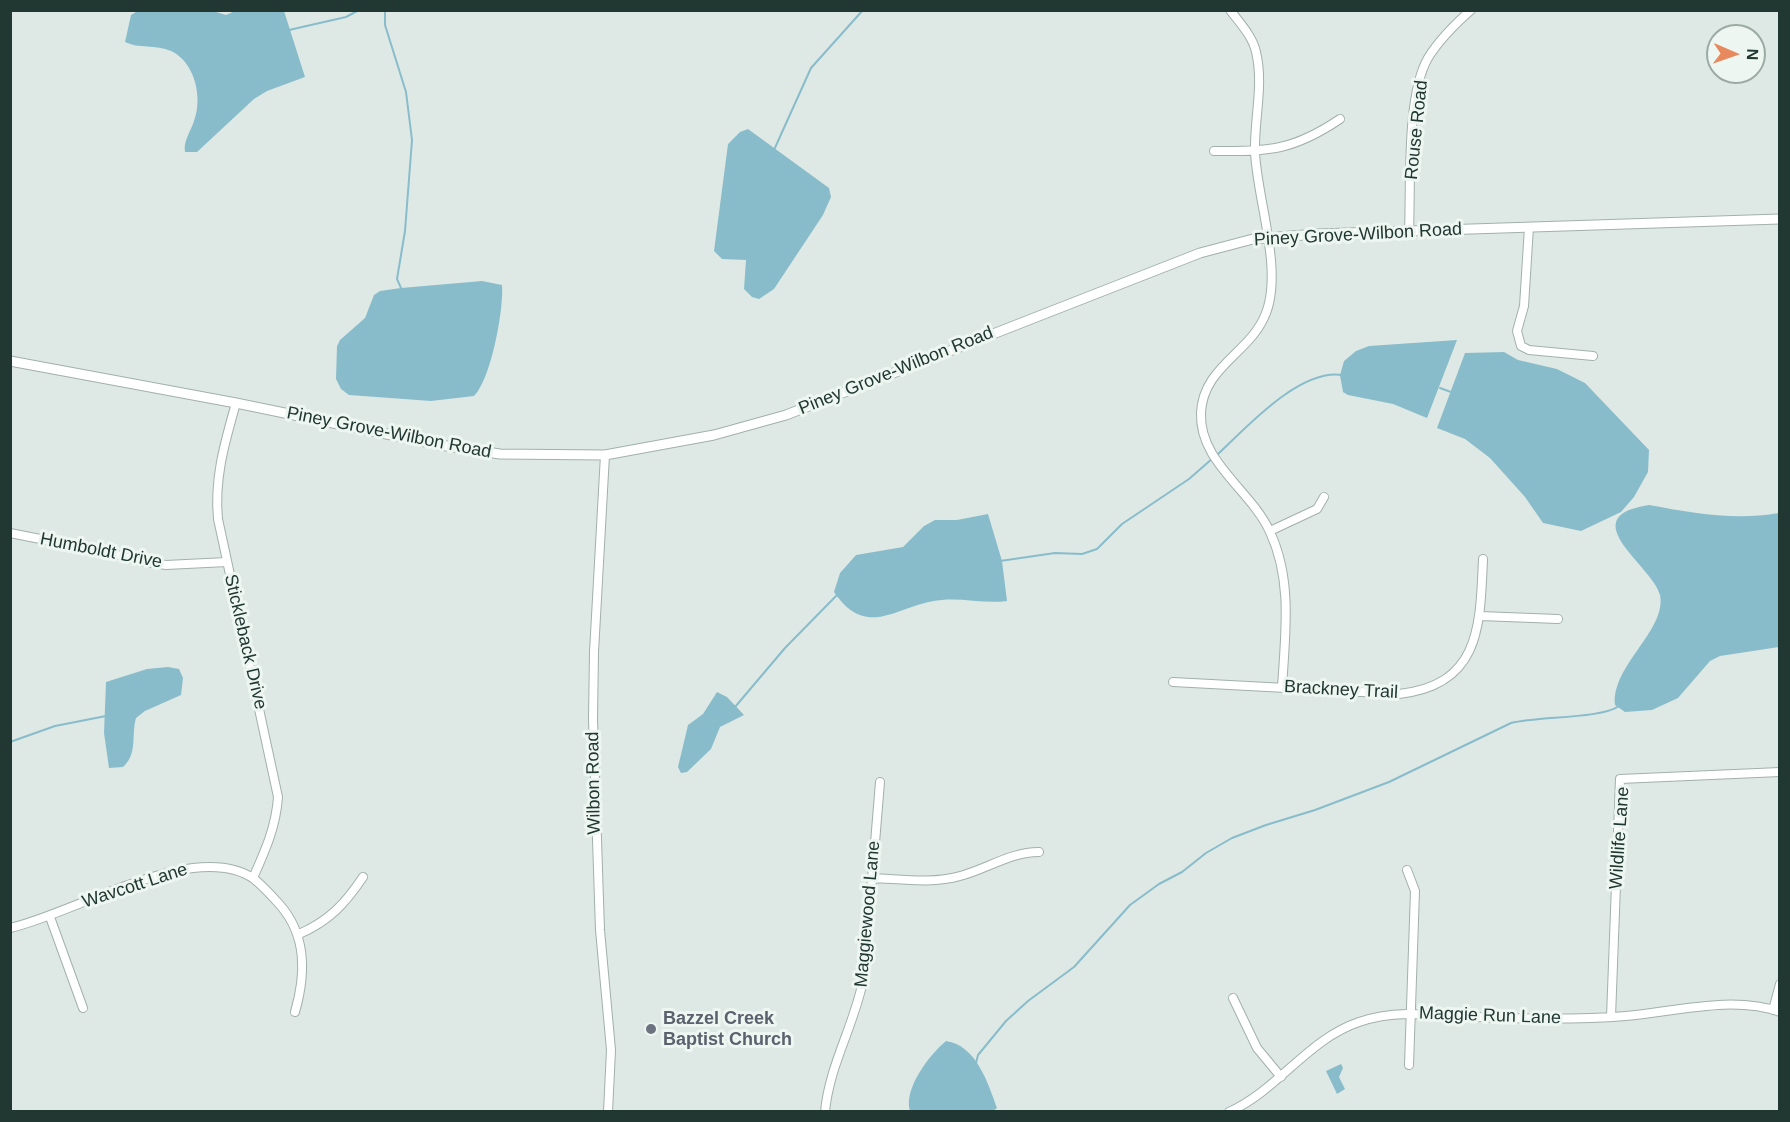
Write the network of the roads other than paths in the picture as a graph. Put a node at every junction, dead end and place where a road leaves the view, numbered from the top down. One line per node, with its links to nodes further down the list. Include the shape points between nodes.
1 (1230, 10): 5 (street, via 1246,29 1256,51 1259,79)
2 (1471, 10): 8 (street, Rouse Road, via 1440,42 1421,75 1414,120)
3 (1340, 119): 5 (street, via 1287,147)
4 (1215, 152): 5 (street)
5 (1255, 152): 9 (street)
6 (1779, 219): 7 (street, Piney Grove-Wilbon Road)
7 (1529, 227): 8 (street, Piney Grove-Wilbon Road); 10 (street, via 1524,306 1517,339 1529,350)
8 (1408, 231): 9 (street, Piney Grove-Wilbon Road)
9 (1266, 237): 13 (street, Piney Grove-Wilbon Road, via 1200,253 786,415 714,435); 15 (street, via 1272,280 1266,315 1214,375 1201,415 1208,450 1249,498)
10 (1593, 356)
11 (10, 361): 12 (street, Piney Grove-Wilbon Road)
12 (236, 403): 13 (street, Piney Grove-Wilbon Road, via 480,451); 18 (street, Stickleback Drive, via 221,457 217,501)
13 (605, 455): 42 (street, Wilbon Road, via 593,719 600,930 611,1050)
14 (1324, 497): 15 (street, via 1317,509)
15 (1270, 531): 22 (street, via 1286,590)
16 (10, 533): 18 (street, Humboldt Drive, via 166,565)
17 (1483, 559): 19 (street, Brackney Trail)
18 (227, 562): 28 (street, Stickleback Drive, via 278,797 274,826)
19 (1480, 616): 20 (street); 22 (street, Brackney Trail, via 1474,644 1465,660 1442,682 1423,690 1399,694)
20 (1558, 619)
21 (1173, 682): 22 (street, Brackney Trail)
22 (1282, 688)
23 (1779, 772): 39 (street, Wildlife Lane, via 1620,779)
24 (880, 782): 29 (street, Maggiewood Lane)
25 (1039, 852): 29 (street, via 1021,852 943,880)
26 (1407, 870): 38 (street, via 1415,891)
27 (363, 877): 32 (street, via 345,904 323,923)
28 (252, 878): 30 (street, Wavcott Lane, via 224,868 174,870); 32 (street, Wavcott Lane, via 282,907)
29 (872, 878): 43 (street, Maggiewood Lane, via 862,991 831,1082)
30 (50, 917): 31 (street, Wavcott Lane); 35 (street)
31 (10, 928)
32 (299, 934): 37 (street, Wavcott Lane, via 302,983)
33 (1779, 984): 36 (street)
34 (1233, 998): 41 (street, via 1257,1048)
35 (83, 1008)
36 (1776, 1011): 39 (street, Maggie Run Lane, via 1725,1006)
37 (295, 1012)
38 (1411, 1014): 39 (street, Maggie Run Lane); 40 (street); 41 (street, Maggie Run Lane, via 1375,1017 1345,1027)
39 (1611, 1017)
40 (1409, 1065)
41 (1281, 1077): 44 (street, Maggie Run Lane)
42 (608, 1112)
43 (825, 1112)
44 (1229, 1112)

